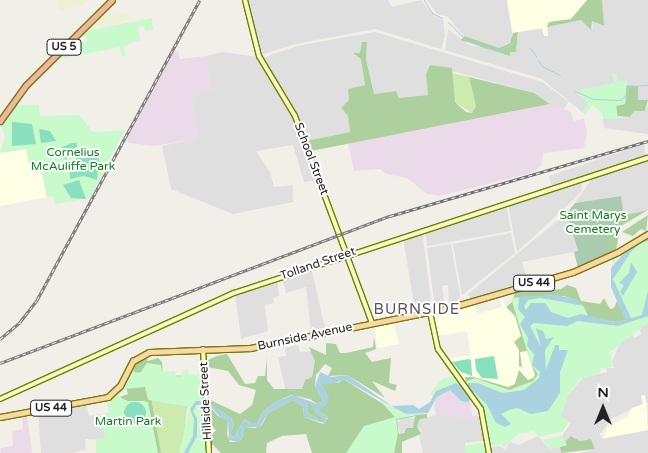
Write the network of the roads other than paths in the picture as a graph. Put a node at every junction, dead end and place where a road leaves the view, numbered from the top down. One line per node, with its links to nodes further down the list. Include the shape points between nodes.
1 (107, 0): 4 (highway, US 5)
2 (112, 0): 4 (highway, US 5)
3 (245, 0): 10 (main road, School Street, via 258,56 295,116)
4 (91, 18): 5 (highway, US 5)
5 (16, 94): 6 (highway, US 5); 7 (highway, US 5)
6 (0, 114)
7 (0, 121)
8 (648, 158): 10 (main road, Tolland Street)
9 (648, 234): 11 (main road, Burnside Avenue / US 44, via 574,272)
10 (346, 254): 12 (main road, School Street); 14 (main road, Tolland Street, via 218,299)
11 (430, 312): 12 (main road, Burnside Avenue / US 44); 17 (main road, via 438,349 481,409)
12 (372, 323): 13 (main road, Burnside Avenue / US 44, via 256,348)
13 (203, 349): 15 (main road, Burnside Avenue / US 44, via 152,351 140,355 131,364 118,389 105,398); 16 (main road, Hillside Street)
14 (0, 399)
15 (0, 417)
16 (209, 453)
17 (489, 453)

